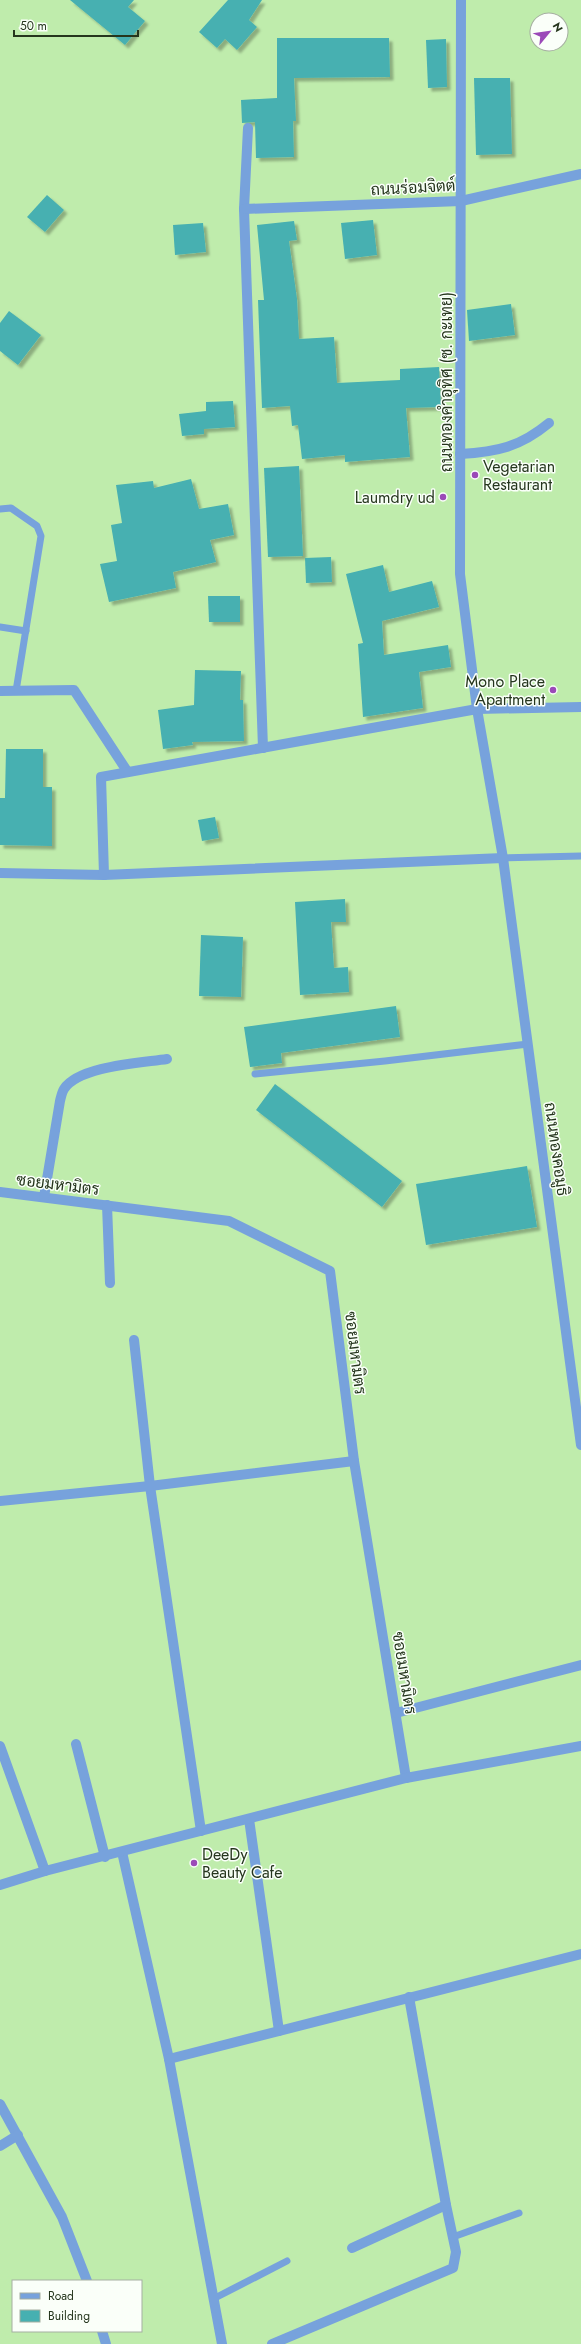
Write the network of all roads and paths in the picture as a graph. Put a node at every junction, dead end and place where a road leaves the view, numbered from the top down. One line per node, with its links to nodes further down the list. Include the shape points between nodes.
1 (461, 0): 4 (street, ถนนทองคำอุทิศ (ซ. กะเทย))
2 (248, 128): 5 (street)
3 (581, 174): 4 (street, ถนนร่อมจิตต์)
4 (461, 200): 5 (street, ถนนร่อมจิตต์); 7 (street, ถนนทองคำอุทิศ (ซ. กะเทย))
5 (244, 209): 15 (street)
6 (549, 423): 7 (street, via 536,434 514,446 481,453)
7 (460, 454): 14 (street, ถนนทองคำอุทิศ (ซ. กะเทย), via 460,574)
8 (0, 509): 10 (lane, via 11,508 37,526 40,536)
9 (0, 627): 10 (lane)
10 (26, 631): 11 (lane)
11 (16, 690): 12 (street); 16 (street, via 74,690)
12 (0, 691)
13 (581, 707): 14 (street)
14 (477, 709): 15 (street); 18 (street, ถนนทองคำอุทิศ (ซ. กะเทย))
15 (263, 748): 16 (street)
16 (127, 771): 20 (street, via 101,777)
17 (581, 856): 18 (lane)
18 (503, 858): 20 (street); 21 (street, ถนนทองคอมูธิ)
19 (0, 873): 20 (street)
20 (104, 875)
21 (528, 1044): 23 (lane); 29 (street, ถนนทองคอมูธิ)
22 (167, 1058): 25 (street, via 96,1070 66,1086 60,1101)
23 (255, 1074)
24 (0, 1192): 25 (street, ซอยมหามิตร)
25 (44, 1197): 26 (street, ซอยมหามิตร)
26 (107, 1205): 27 (street); 30 (street, ซอยมหามิตร, via 229,1222 330,1271)
27 (110, 1283)
28 (134, 1340): 31 (street)
29 (581, 1445)
30 (354, 1461): 31 (street); 34 (street, ซอยมหามิตร)
31 (150, 1486): 32 (street); 40 (street)
32 (0, 1501)
33 (581, 1665): 34 (street)
34 (396, 1713): 38 (street, ซอยมหามิตร)
35 (76, 1744): 42 (street)
36 (0, 1746): 43 (street)
37 (581, 1746): 38 (street)
38 (406, 1778): 39 (street)
39 (249, 1819): 40 (street); 47 (street)
40 (201, 1831): 41 (street)
41 (122, 1852): 42 (street); 48 (street)
42 (105, 1856): 43 (street)
43 (46, 1871): 44 (street)
44 (0, 1885)
45 (581, 1954): 46 (street)
46 (409, 1997): 47 (street); 52 (street)
47 (279, 2031): 48 (street)
48 (169, 2059): 58 (street)
49 (0, 2104): 50 (street)
50 (18, 2135): 51 (street); 57 (street, via 62,2217)
51 (0, 2146)
52 (446, 2205): 54 (street); 55 (street)
53 (519, 2213): 54 (lane)
54 (453, 2237): 62 (street, via 456,2252 453,2268)
55 (352, 2248)
56 (287, 2261): 58 (lane)
57 (87, 2280)
58 (213, 2299): 61 (street)
59 (102, 2332): 60 (street)
60 (106, 2344)
61 (222, 2344)
62 (272, 2344)

